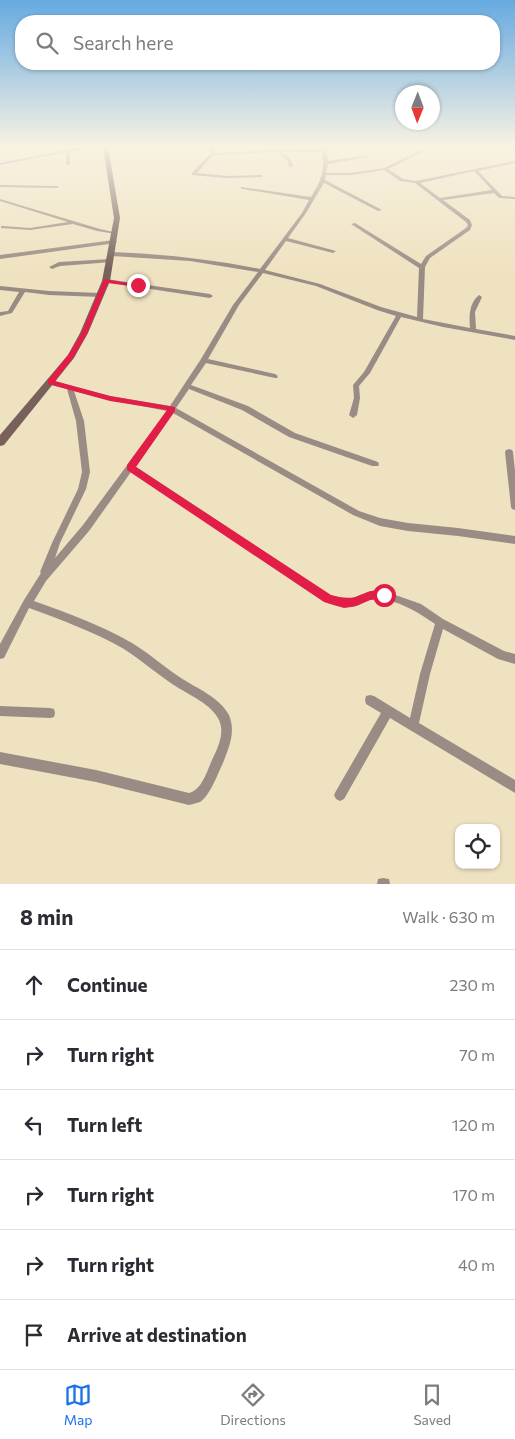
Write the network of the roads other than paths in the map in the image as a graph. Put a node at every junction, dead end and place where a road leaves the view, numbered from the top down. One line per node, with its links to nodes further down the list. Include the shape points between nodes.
1 (112, 188): 16 (main road)
2 (245, 188): 9 (street)
3 (318, 188): 9 (street)
4 (342, 188): 12 (street)
5 (424, 188): 10 (street)
6 (492, 188): 7 (street)
7 (496, 192): 8 (street, via 501,197); 10 (street)
8 (515, 198)
9 (312, 199): 17 (street)
10 (439, 199): 23 (street, via 470,224 468,229 428,256)
11 (0, 200): 13 (street)
12 (380, 210)
13 (66, 221): 15 (street, via 30,229); 16 (street)
14 (353, 224): 23 (street)
15 (3, 227)
16 (116, 232): 18 (main road)
17 (285, 239): 19 (street); 24 (street)
18 (114, 242): 20 (street); 21 (main road)
19 (334, 251)
20 (0, 257)
21 (111, 257): 22 (street); 24 (street, via 171,256); 25 (main road)
22 (52, 266)
23 (422, 267): 33 (street)
24 (263, 270): 32 (street, via 320,286); 36 (street, via 236,305)
25 (106, 281): 28 (main road); 29 (street)
26 (0, 288): 27 (street)
27 (24, 290): 28 (street); 31 (street, via 10,312)
28 (100, 295): 38 (main road, via 84,334)
29 (210, 296)
30 (479, 297): 34 (street, via 472,312)
31 (0, 314)
32 (399, 315): 33 (street); 42 (street, via 367,373 356,385)
33 (420, 320): 34 (street)
34 (473, 330): 35 (street)
35 (515, 338)
36 (204, 360): 37 (street); 39 (street)
37 (275, 376)
38 (50, 382): 40 (street); 43 (main road)
39 (188, 386): 41 (street); 45 (street, via 245,408 292,435)
40 (70, 389): 41 (street); 49 (street, via 80,421 86,472 82,489)
41 (172, 409): 46 (street); 48 (street, via 356,513 380,522)
42 (353, 415)
43 (0, 442)
44 (509, 452): 47 (street)
45 (375, 464)
46 (130, 467): 49 (street, via 86,528); 51 (street, via 328,599 344,603 356,602 370,595 384,595 418,607)
47 (515, 507)
48 (515, 540)
49 (43, 578): 50 (street)
50 (27, 603): 52 (street); 59 (street, via 79,621 140,654 221,711 227,728 224,743 203,791 189,800 96,776)
51 (440, 622): 53 (street); 58 (street)
52 (0, 654)
53 (515, 660)
54 (370, 700): 56 (street)
55 (0, 711): 57 (street)
56 (388, 711): 58 (street); 61 (street)
57 (50, 713)
58 (413, 726): 60 (street)
59 (0, 758)
60 (515, 787)
61 (340, 795)

